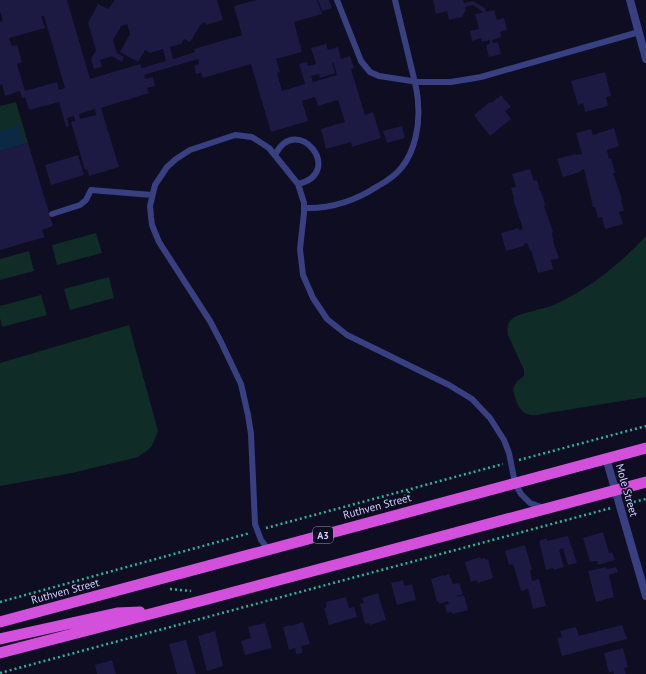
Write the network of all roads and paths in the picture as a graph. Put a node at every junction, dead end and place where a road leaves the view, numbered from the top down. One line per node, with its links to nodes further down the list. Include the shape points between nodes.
1 (337, 0): 6 (lane, via 361,61 370,72)
2 (395, 0): 6 (lane)
3 (630, 0): 4 (street)
4 (639, 32): 5 (street); 6 (lane, via 481,77 451,82)
5 (646, 58)
6 (415, 82): 10 (lane, via 417,126 412,147 402,167 391,178 356,199 335,206)
7 (276, 155): 8 (lane); 8 (lane, via 282,145 294,140 306,142 315,150 318,160 316,171 309,180); 9 (lane, via 252,137 230,136 190,150 176,159 160,176)
8 (298, 184): 10 (lane)
9 (152, 195): 11 (lane, via 91,190 80,205); 24 (lane, via 151,217 155,234 222,342 241,384 251,434 254,518)
10 (304, 208): 15 (lane, via 300,249 303,274 313,298 328,319 347,335 450,385 472,399 498,429)
11 (52, 214)
12 (646, 426): 15 (path)
13 (646, 448): 14 (highway, Ruthven Street / A3)
14 (606, 458): 17 (highway, Ruthven Street / A3); 19 (street, Mole Street)
15 (511, 462): 17 (lane); 18 (path)
16 (646, 482): 19 (highway)
17 (515, 483): 23 (lane, via 530,503); 25 (highway, Ruthven Street / A3)
18 (412, 489): 21 (path); 24 (path)
19 (615, 490): 22 (street, Mole Street); 23 (highway)
20 (646, 498): 22 (path)
21 (392, 503)
22 (620, 506): 27 (street, Mole Street); 34 (path)
23 (549, 508): 28 (highway)
24 (257, 531): 25 (lane); 29 (path)
25 (268, 549): 26 (highway, Ruthven Street / A3)
26 (154, 580): 28 (path, via 156,588 201,592); 31 (highway, Ruthven Street / A3)
27 (646, 596)
28 (204, 600): 30 (highway)
29 (0, 602)
30 (166, 610): 32 (highway, via 117,613); 33 (highway)
31 (0, 622)
32 (0, 639)
33 (0, 653)
34 (0, 673)

